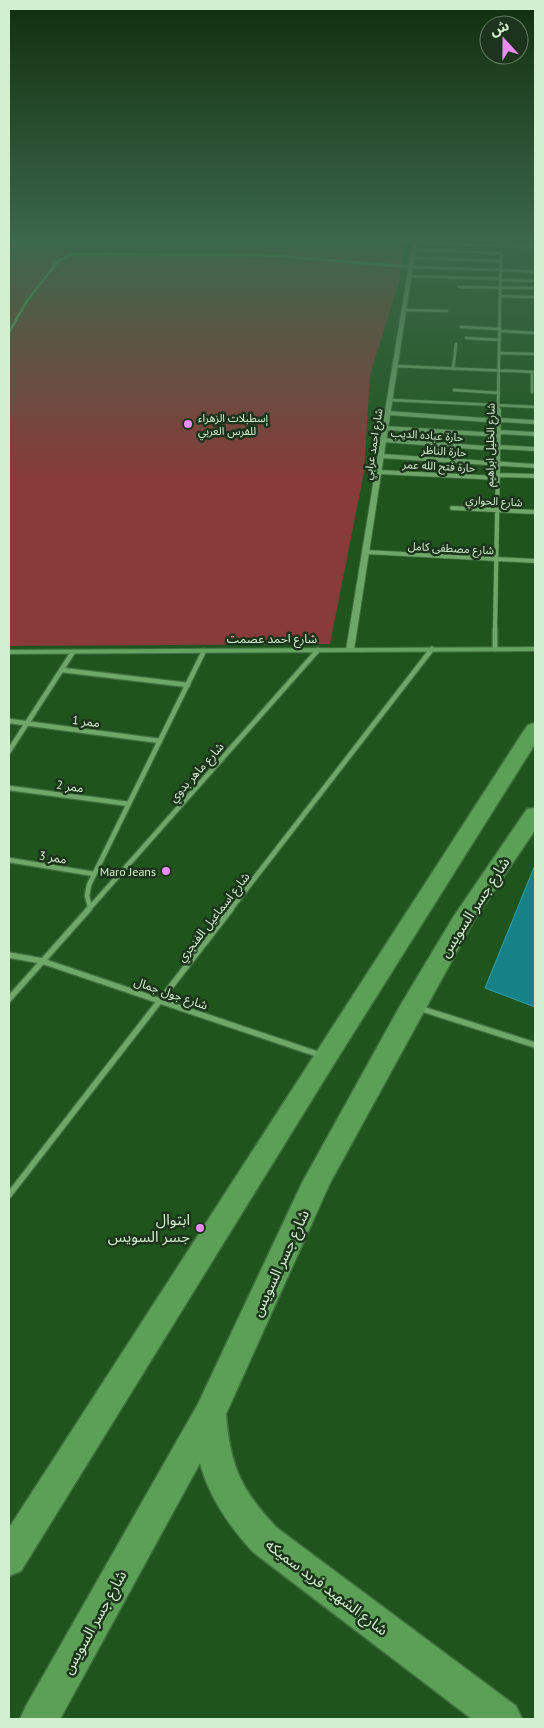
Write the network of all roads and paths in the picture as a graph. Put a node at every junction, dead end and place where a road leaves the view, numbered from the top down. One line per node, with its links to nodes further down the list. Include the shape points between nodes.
1 (16, 321): 6 (street)
2 (402, 321): 13 (street, شارع احمد عرابي)
3 (500, 321): 5 (street, شارع الخليل ابراهيم)
4 (461, 327): 5 (street)
5 (500, 330): 7 (street); 9 (street, شارع الخليل ابراهيم)
6 (9, 332)
7 (535, 332)
8 (466, 338): 9 (street)
9 (500, 340): 11 (street, شارع الخليل ابراهيم)
10 (456, 344): 14 (street)
11 (500, 353): 12 (street); 15 (street, شارع الخليل ابراهيم)
12 (535, 354)
13 (395, 366): 14 (street); 20 (street, شارع احمد عرابي)
14 (453, 369): 15 (street)
15 (500, 371): 16 (street); 19 (street, شارع الخليل ابراهيم)
16 (534, 372): 18 (street)
17 (454, 390): 19 (street)
18 (532, 392)
19 (499, 393): 21 (street, شارع الخليل ابراهيم)
20 (390, 400): 21 (street); 23 (street, شارع احمد عرابي)
21 (499, 405): 22 (street); 24 (street, شارع الخليل ابراهيم)
22 (535, 407)
23 (388, 413): 24 (street); 26 (street, شارع احمد عرابي)
24 (499, 420): 25 (street); 27 (street, شارع الخليل ابراهيم)
25 (535, 422)
26 (385, 428): 27 (street); 29 (street, شارع احمد عرابي)
27 (499, 433): 28 (street); 30 (street, شارع الخليل ابراهيم)
28 (535, 434)
29 (383, 440): 30 (street, حارة عباده الديب); 32 (street, شارع احمد عرابي)
30 (498, 448): 31 (street, حارة عباده الديب); 33 (street, شارع الخليل ابراهيم)
31 (535, 449)
32 (381, 456): 33 (street, حارة الناظر); 35 (street, شارع احمد عرابي)
33 (498, 463): 34 (street, حارة الناظر); 36 (street, شارع الخليل ابراهيم)
34 (535, 466)
35 (378, 472): 36 (street, حارة فتح الله عمر); 41 (street, شارع احمد عرابي)
36 (498, 476): 37 (street, حارة فتح الله عمر); 39 (street, شارع الخليل ابراهيم)
37 (535, 476)
38 (452, 508): 39 (street, شارع الحواري)
39 (498, 510): 40 (street, شارع الحواري); 42 (street, شارع الخليل ابراهيم)
40 (535, 512)
41 (366, 552): 42 (street, شارع مصطفى كامل); 47 (street, شارع احمد عرابي)
42 (497, 559): 43 (street, شارع مصطفى كامل); 44 (street, شارع الخليل ابراهيم)
43 (535, 561)
44 (495, 649): 45 (main road, شارع احمد عصمت); 48 (main road, شارع احمد عصمت)
45 (535, 649)
46 (318, 650): 47 (main road, شارع احمد عصمت); 49 (main road, شارع احمد عصمت); 64 (street, شارع ماهر بدوي)
47 (350, 650): 48 (main road, شارع احمد عصمت)
48 (432, 650): 68 (street, شارع اسماعيل الفنجري)
49 (204, 651): 51 (main road, شارع احمد عصمت); 53 (street)
50 (9, 652): 51 (main road, شارع احمد عصمت)
51 (73, 652): 52 (street)
52 (62, 670): 53 (street); 55 (street)
53 (188, 685): 57 (street)
54 (9, 721): 55 (street, ممر 1)
55 (27, 724): 57 (street, ممر 1); 58 (street)
56 (535, 729): 71 (main road)
57 (160, 741): 60 (street)
58 (9, 752)
59 (9, 788): 60 (street, ممر 2)
60 (129, 804): 63 (street)
61 (535, 814): 69 (main road, شارع جسر السويس, via 462,922)
62 (9, 860): 63 (street, ممر 3)
63 (94, 874): 64 (street, via 88,890)
64 (90, 907): 66 (street, شارع ماهر بدوي)
65 (9, 955): 66 (street, شارع جول جمال)
66 (42, 961): 67 (street, شارع ماهر بدوي); 68 (street, شارع جول جمال)
67 (9, 998)
68 (160, 1002): 71 (street, شارع جول جمال); 72 (street, شارع اسماعيل الفنجري)
69 (413, 1006): 70 (street); 73 (main road, شارع جسر السويس, via 316,1184)
70 (535, 1045)
71 (325, 1057): 74 (main road)
72 (9, 1195)
73 (210, 1414): 75 (main road, شارع جسر السويس); 76 (main road, شارع الشهيد فريد سميكه, via 213,1454 219,1473 228,1493 252,1526 266,1540)
74 (9, 1559)
75 (39, 1719)
76 (503, 1719)

